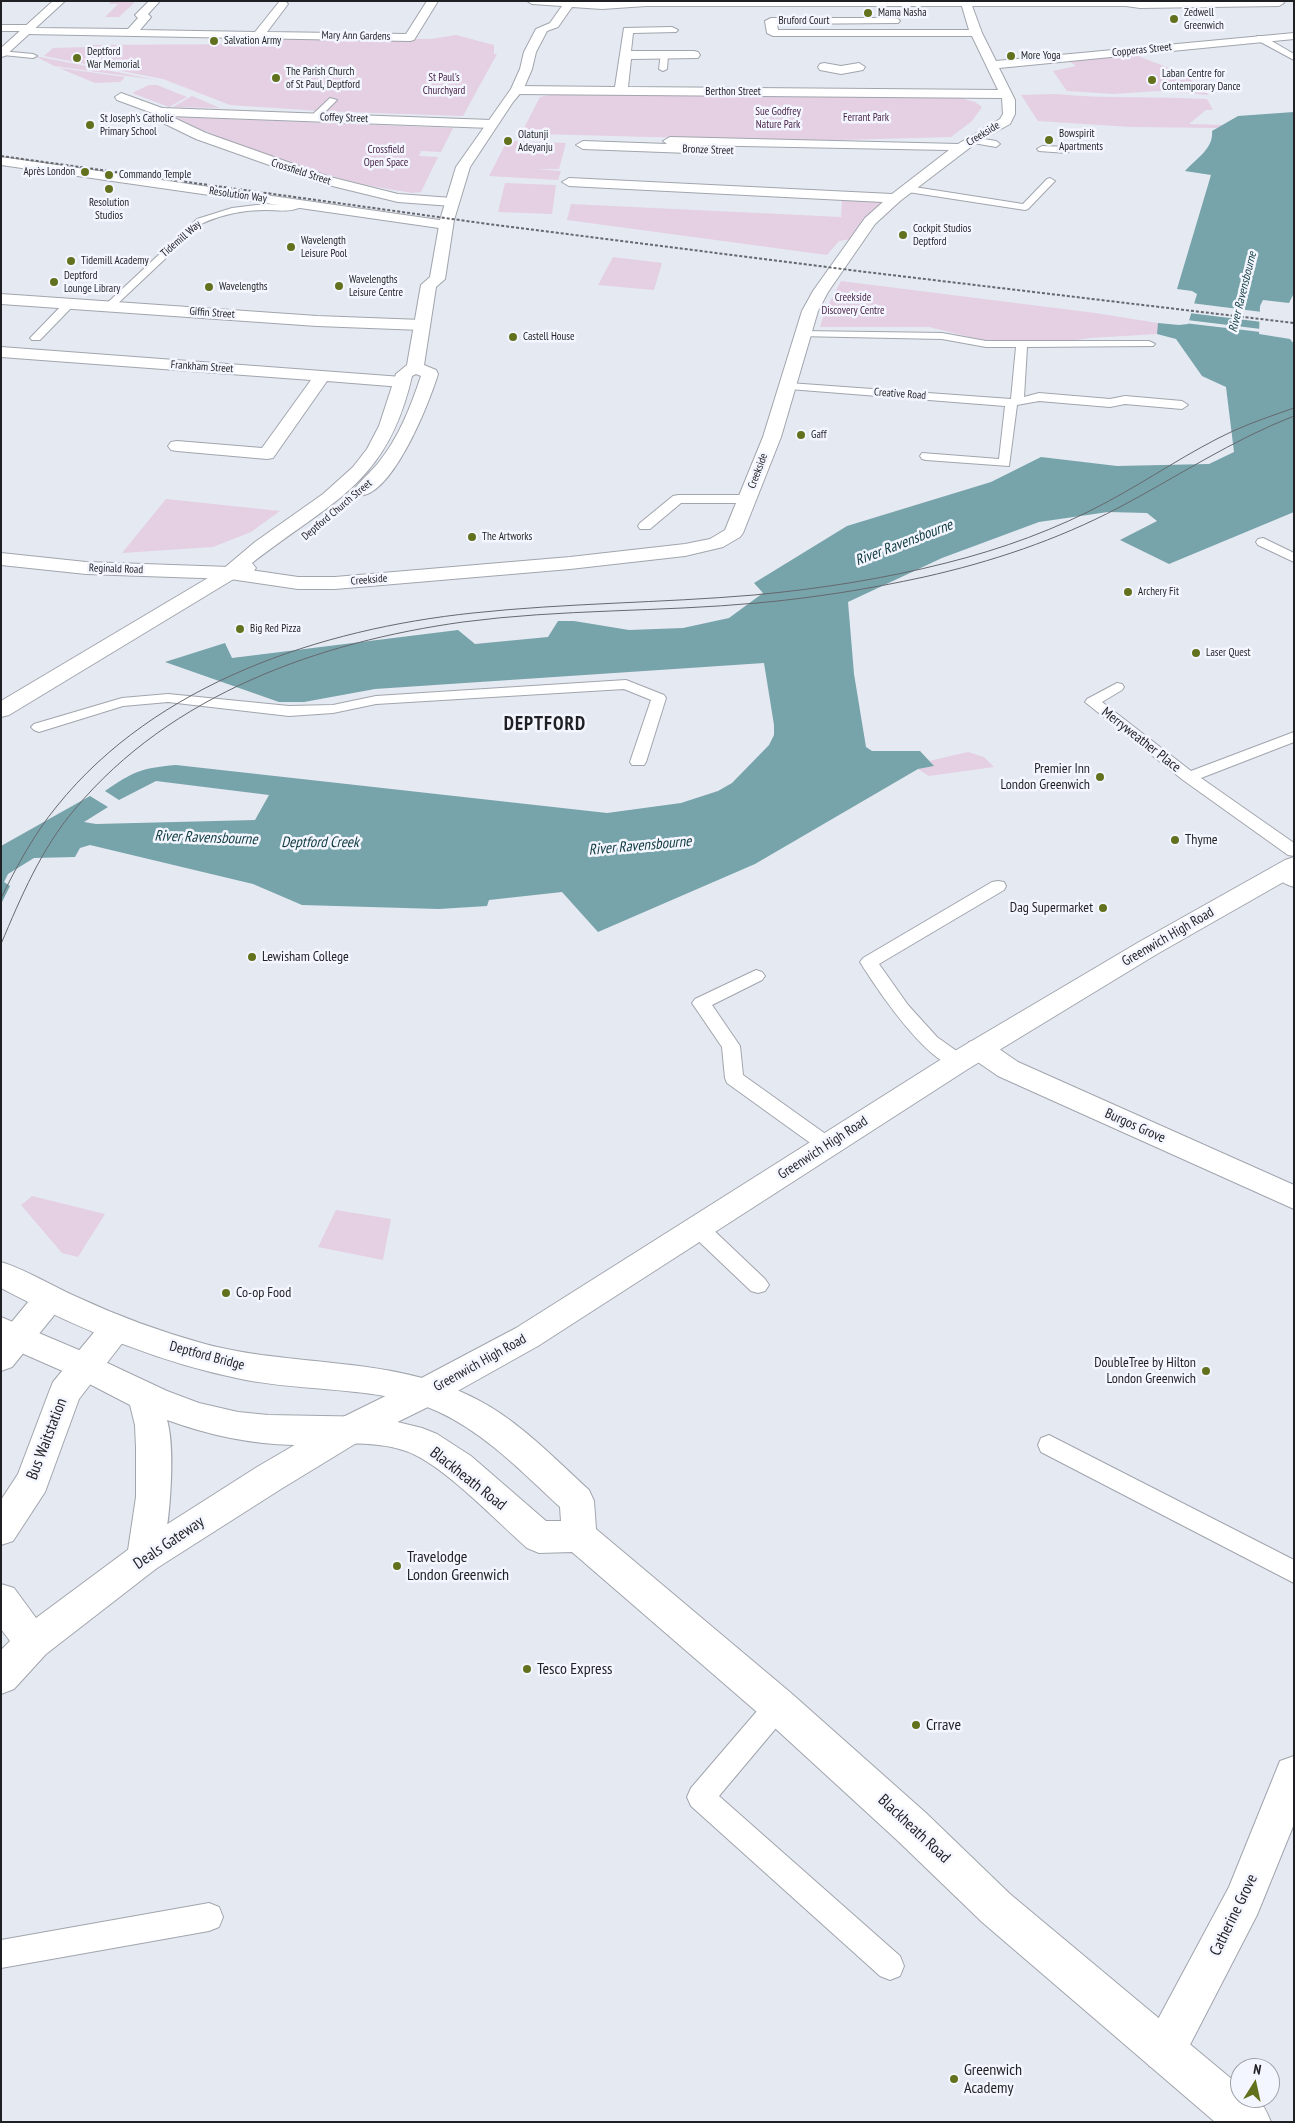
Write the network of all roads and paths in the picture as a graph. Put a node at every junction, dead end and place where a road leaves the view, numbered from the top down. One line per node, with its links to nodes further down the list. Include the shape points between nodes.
1 (60, 1): 20 (main road)
2 (155, 1): 22 (main road)
3 (433, 1): 26 (main road, Mary Ann Gardens, via 410,38)
4 (530, 1): 16 (main road)
5 (1265, 1): 13 (main road)
6 (568, 2): 7 (main road, via 630,5); 16 (main road); 16 (main road, via 554,25)
7 (641, 2): 10 (main road)
8 (980, 2): 9 (main road); 10 (main road)
9 (1129, 2): 11 (main road, via 1140,5)
10 (966, 3): 25 (main road, Creekside)
11 (1190, 3): 12 (main road)
12 (1208, 3): 13 (main road)
13 (1279, 3): 15 (main road)
14 (283, 4): 26 (main road)
15 (1294, 4)
16 (543, 12): 41 (main road)
17 (850, 21): 18 (main road, Bruford Court); 23 (main road, Bruford Court); 23 (main road, Bruford Court, via 771,21 767,34)
18 (894, 21)
19 (1, 28): 20 (main road, Mary Ann Gardens)
20 (27, 30): 22 (main road, Mary Ann Gardens); 30 (main road)
21 (672, 30): 31 (main road, via 628,30)
22 (131, 33): 26 (main road, Mary Ann Gardens)
23 (854, 33): 24 (main road, Bruford Court)
24 (904, 33): 25 (main road, Bruford Court); 29 (main road)
25 (976, 33): 36 (main road, Creekside)
26 (259, 34)
27 (1287, 35): 28 (main road, Copperas Street)
28 (1260, 38): 35 (lane); 36 (main road, Copperas Street)
29 (908, 46)
30 (2, 53): 33 (lane)
31 (626, 55): 32 (main road); 42 (main road)
32 (664, 55): 34 (main road); 39 (lane)
33 (33, 56)
34 (694, 56)
35 (1294, 58)
36 (991, 65): 44 (main road, Creekside)
37 (824, 67): 40 (main road)
38 (859, 67): 40 (main road)
39 (663, 69)
40 (841, 70): 43 (main road)
41 (517, 90): 42 (main road, Berthon Street); 50 (main road)
42 (621, 91): 43 (main road, Berthon Street)
43 (845, 92): 44 (main road, Berthon Street)
44 (1006, 94): 53 (main road, Creekside, via 1010,108 1005,121)
45 (122, 97): 47 (main road, Crossfield Street)
46 (333, 100): 49 (lane)
47 (162, 112): 48 (main road, Crossfield Street); 63 (main road, Crossfield Street, via 164,118 201,136 325,180 398,198)
48 (196, 112): 49 (main road, Coffey Street)
49 (315, 117): 50 (main road, Coffey Street)
50 (495, 119): 63 (main road, via 463,167)
51 (670, 141): 52 (main road, Bronze Street)
52 (827, 144): 53 (main road, Bronze Street); 55 (main road, Bronze Street, via 823,154)
53 (966, 144): 54 (lane); 61 (main road, Creekside)
54 (996, 144)
55 (583, 146)
56 (1042, 149): 57 (lane)
57 (1067, 150)
58 (1, 161): 64 (main road, Resolution Way)
59 (1050, 181): 61 (lane, via 1025,207)
60 (569, 182): 62 (main road)
61 (908, 189): 62 (main road, Creekside)
62 (895, 198): 70 (main road, Creekside, via 870,221 821,291)
63 (452, 202): 65 (main road)
64 (300, 204): 65 (main road, Resolution Way); 68 (lane, Tidemill Way, via 294,208 264,207 213,214 200,220)
65 (446, 225): 69 (main road, via 437,279 429,285)
66 (1, 299): 67 (main road, Giffin Street)
67 (70, 304): 68 (main road, Giffin Street); 71 (lane)
68 (108, 306): 69 (main road, Giffin Street)
69 (422, 325): 75 (main road)
70 (802, 334): 72 (lane, via 942,336 986,344); 78 (main road, Creekside)
71 (36, 338)
72 (1022, 344): 73 (lane); 79 (lane)
73 (1149, 344)
74 (1, 352): 76 (main road, Frankham Street)
75 (416, 367): 77 (main road, Deptford Church Street, via 404,374); 88 (main road, Deptford Church Street, via 430,374 419,408 397,451 370,484 311,533 276,557)
76 (322, 376): 77 (main road, Frankham Street); 81 (main road, via 267,454)
77 (402, 382): 88 (main road, Deptford Church Street, via 387,428 359,471)
78 (789, 386): 79 (lane, Creative Road); 83 (main road, Creekside)
79 (1014, 402): 80 (lane, Creative Road, via 1038,397); 82 (lane, via 1005,463)
80 (1182, 405)
81 (177, 446)
82 (926, 456)
83 (748, 499): 84 (lane, via 678,499); 88 (main road, Creekside, via 733,533 716,543 685,550 335,583 298,583)
84 (645, 526)
85 (1263, 542): 86 (lane)
86 (1294, 558)
87 (1, 559): 88 (main road, Reginald Road, via 86,568)
88 (230, 573): 90 (main road, Deptford Church Street)
89 (1117, 688): 94 (lane, Merryweather Place, via 1092,702)
90 (1, 710)
91 (39, 727): 93 (lane, via 122,702 168,698 289,711 333,709 376,700 626,684 659,698)
92 (1294, 737): 94 (lane, Merryweather Place)
93 (638, 762)
94 (1189, 777): 95 (lane, Merryweather Place)
95 (1290, 868): 98 (main road, Greenwich High Road)
96 (998, 886): 98 (lane, via 869,962 930,1042)
97 (756, 976): 99 (lane, via 701,1003 732,1046 734,1078)
98 (969, 1056): 99 (main road, Greenwich High Road); 100 (main road, Burgos Grove, via 1008,1069)
99 (828, 1145): 101 (main road, Greenwich High Road)
100 (1294, 1198)
101 (698, 1228): 103 (lane); 108 (main road, Greenwich High Road, via 527,1337)
102 (1, 1274): 104 (main road, Deptford Bridge)
103 (758, 1285)
104 (49, 1299): 105 (main road, Deptford Bridge); 106 (main road)
105 (116, 1328): 107 (main road, Bus Waitstation); 108 (main road, Deptford Bridge, via 169,1346 259,1369 397,1385)
106 (6, 1342): 107 (main road)
107 (85, 1367): 109 (main road); 112 (main road, Bus Waitstation, via 65,1392 33,1481)
108 (426, 1392): 110 (main road, Greenwich High Road); 113 (main road, via 472,1412 577,1501)
109 (144, 1397): 110 (main road, via 227,1424 277,1430); 114 (main road, via 152,1425 153,1448 153,1497)
110 (351, 1429): 113 (main road, Blackheath Road, via 411,1438 435,1450 539,1536); 114 (main road, Deals Gateway)
111 (1049, 1445): 115 (lane)
112 (1, 1530)
113 (579, 1536): 119 (main road, Blackheath Road)
114 (145, 1557): 117 (main road, Deals Gateway)
115 (1294, 1572)
116 (1, 1600): 117 (main road)
117 (33, 1642): 118 (main road, Deals Gateway)
118 (1, 1676)
119 (778, 1706): 123 (lane, via 700,1798); 124 (main road, Blackheath Road, via 996,1908)
120 (1293, 1782): 124 (main road, Catherine Grove, via 1243,1901)
121 (209, 1917): 122 (lane)
122 (1, 1954)
123 (890, 1966)
124 (1164, 2051): 125 (main road, Blackheath Road)
125 (1249, 2122)

